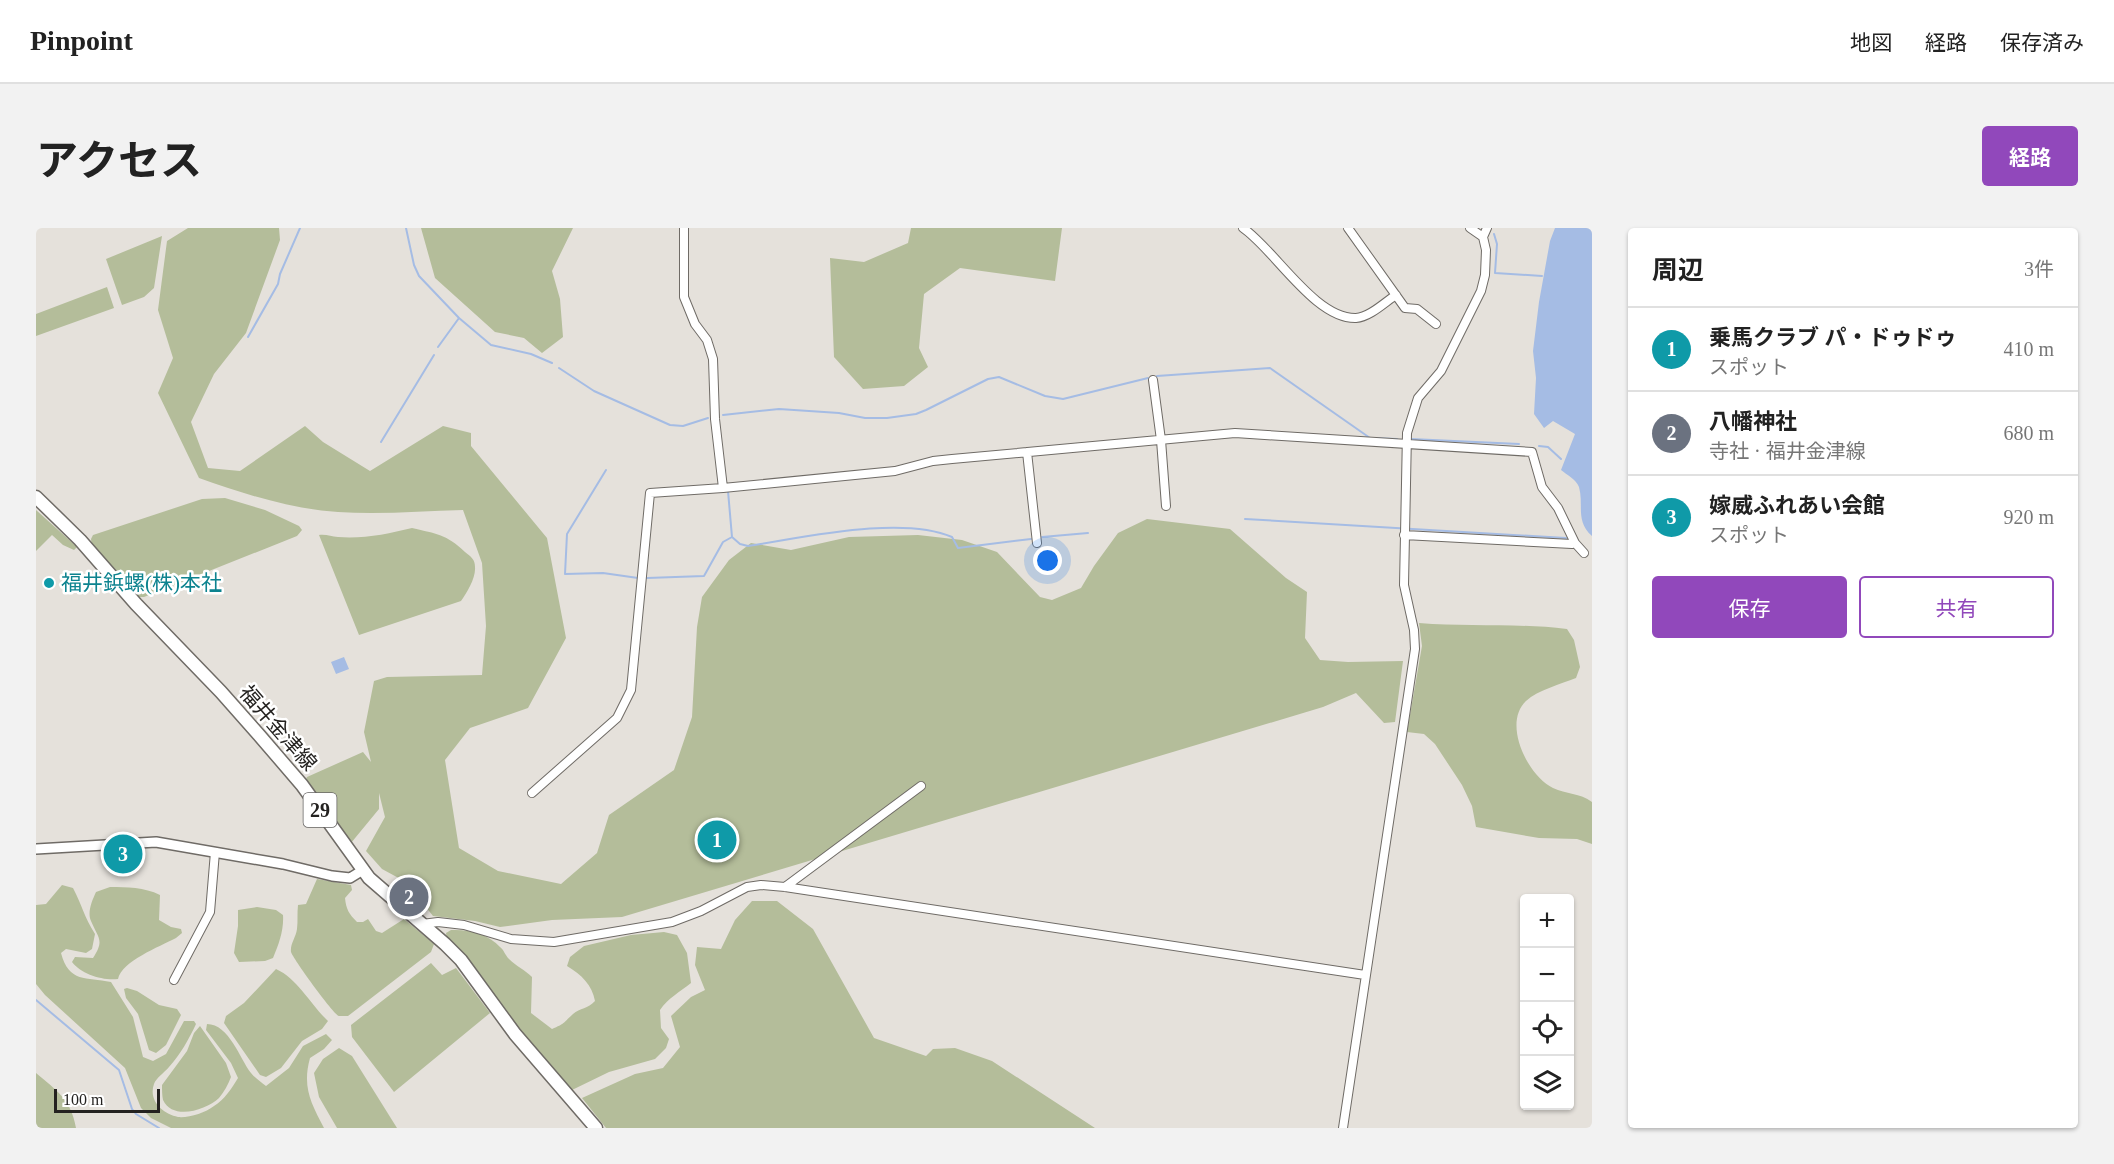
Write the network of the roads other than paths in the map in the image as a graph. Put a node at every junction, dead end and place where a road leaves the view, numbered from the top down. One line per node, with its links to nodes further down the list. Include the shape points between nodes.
1 (684, 228): 13 (street, via 684,297 713,359)
2 (1243, 228): 7 (street, via 1318,301 1342,316 1367,315)
3 (1348, 228): 7 (street)
4 (1470, 228): 6 (street)
5 (1487, 228): 6 (street)
6 (1483, 237): 11 (street, via 1486,250 1481,291 1441,371 1418,398)
7 (1396, 295): 8 (street, via 1404,308 1417,309)
8 (1436, 324)
9 (1153, 380): 10 (street)
10 (1161, 440): 11 (street, via 1235,433); 12 (street); 15 (street)
11 (1406, 444): 16 (street); 18 (street, via 1532,452 1542,488 1558,508)
12 (1027, 452): 13 (street, via 933,461 895,471); 17 (street)
13 (723, 488): 21 (street, via 650,493 631,690 617,718)
14 (36, 497): 24 (main road, 福井金津線 / 29, via 259,735 302,785)
15 (1166, 506)
16 (1404, 536): 18 (street); 27 (street, via 1404,585 1415,649)
17 (1037, 543)
18 (1575, 543): 19 (street)
19 (1584, 553)
20 (921, 786): 25 (street)
21 (532, 794)
22 (36, 849): 23 (street, via 156,842)
23 (215, 852): 24 (street, via 348,879); 28 (street, via 210,912)
24 (363, 870): 26 (main road, 福井金津線 / 29)
25 (785, 886): 26 (street, via 747,887 672,922 554,942 511,939 464,925); 27 (street)
26 (422, 924): 29 (main road, 福井金津線 / 29, via 461,960 515,1034)
27 (1365, 975): 30 (street)
28 (174, 980)
29 (596, 1128)
30 (1343, 1128)

